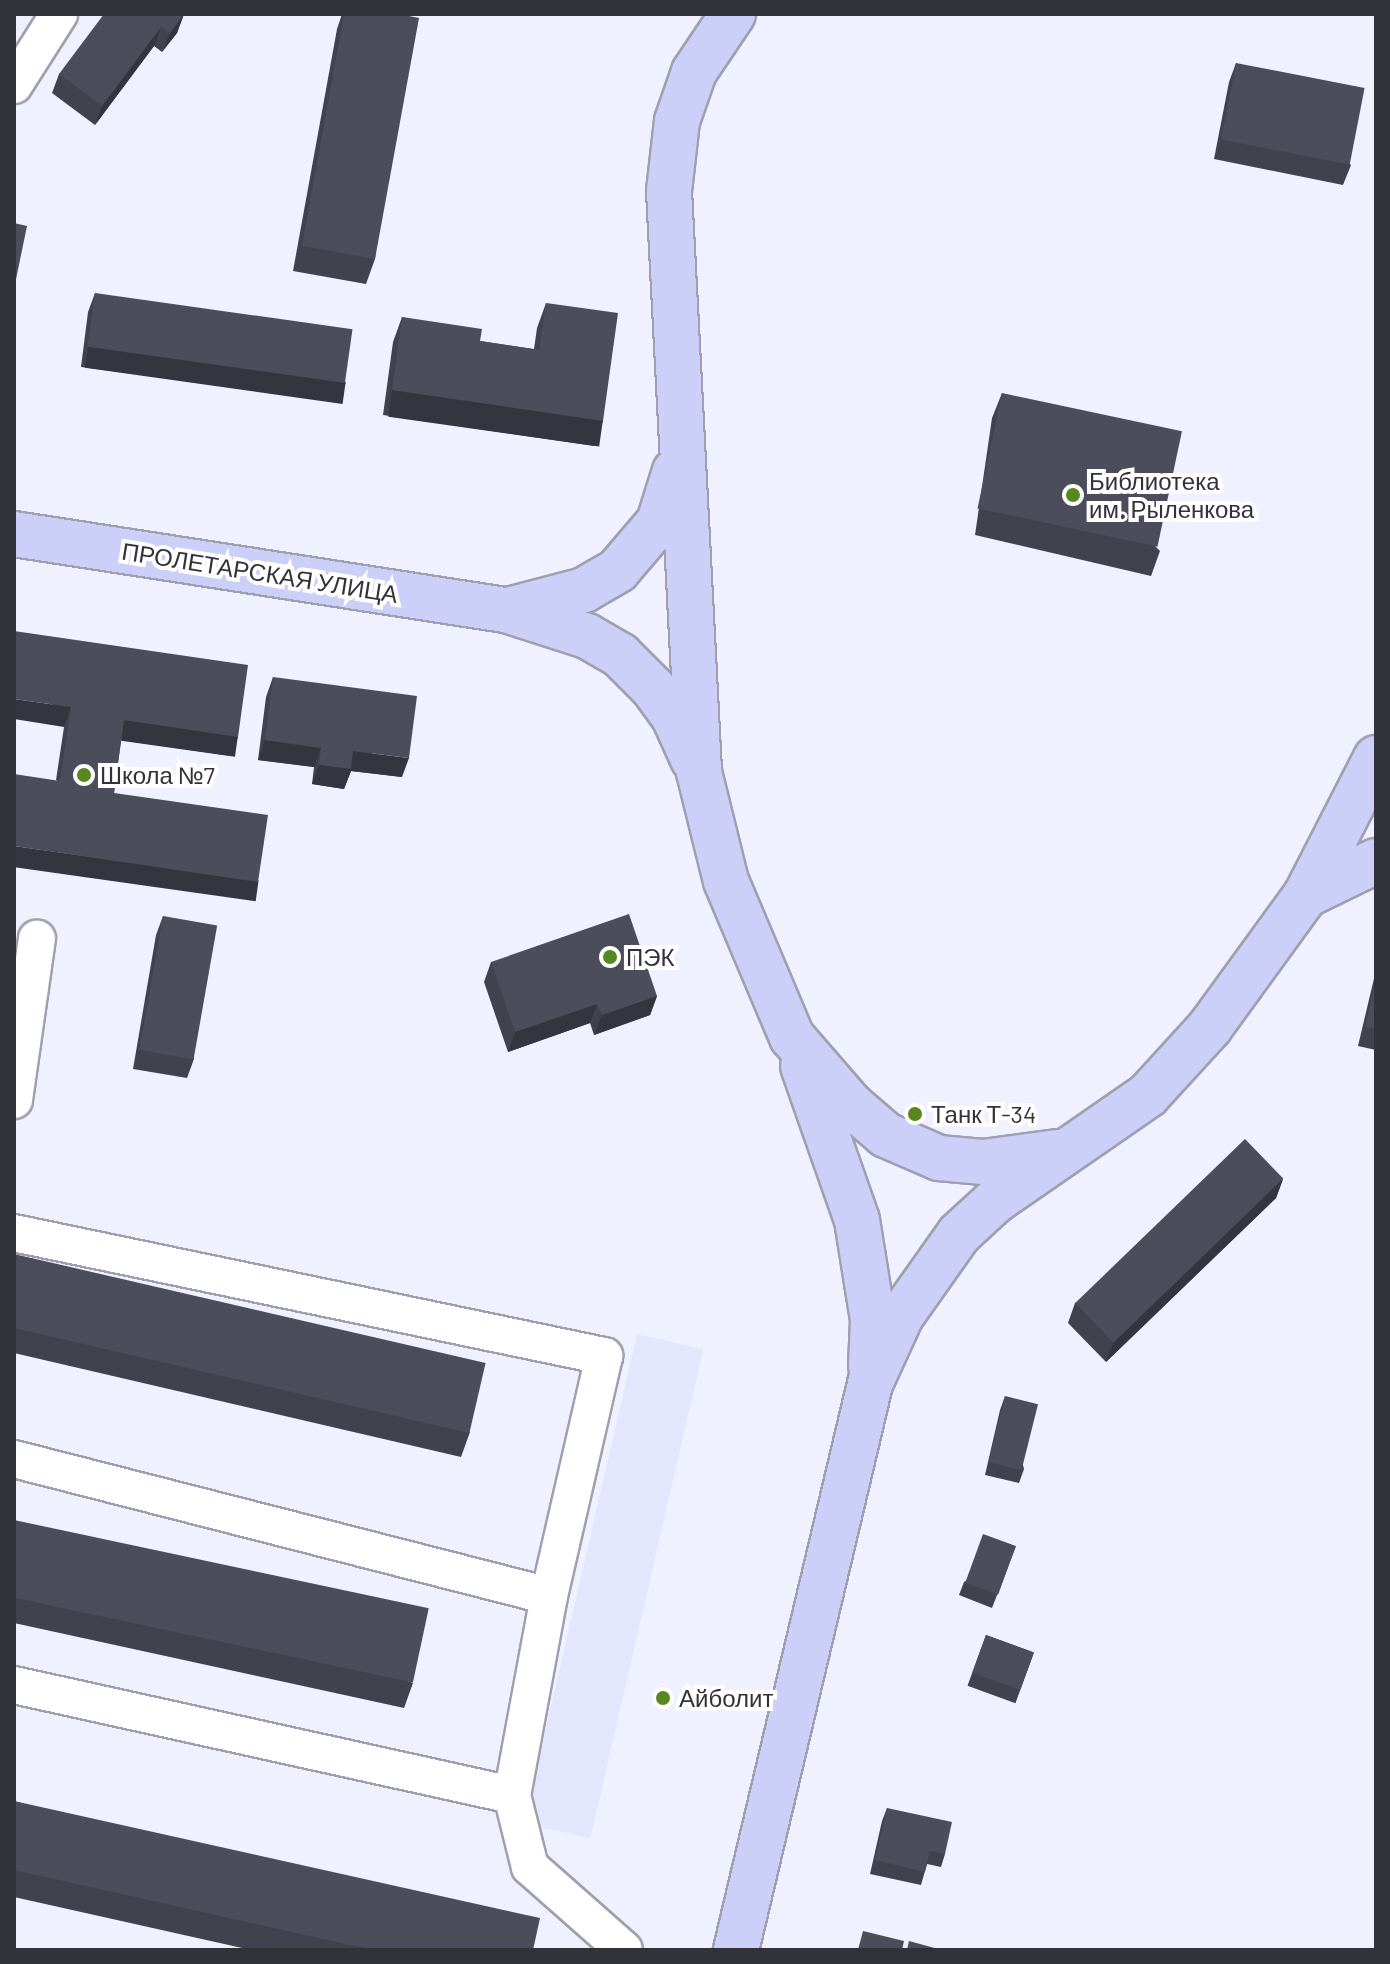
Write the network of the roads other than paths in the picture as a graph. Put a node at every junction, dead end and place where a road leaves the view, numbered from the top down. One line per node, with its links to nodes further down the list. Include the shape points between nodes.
1 (59, 14): 3 (street)
2 (733, 14): 4 (main road, via 694,72 677,121 669,191)
3 (14, 85)
4 (679, 449): 6 (main road, ПРОЛЕТАРСКАЯ УЛИЦА, via 659,522 618,570 584,590); 8 (main road)
5 (14, 534): 6 (main road, ПРОЛЕТАРСКАЯ УЛИЦА)
6 (506, 610): 8 (main road, ПРОЛЕТАРСКАЯ УЛИЦА, via 587,636 620,655 674,717)
7 (1376, 758): 10 (main road)
8 (699, 772): 12 (main road, via 726,881)
9 (1376, 861): 10 (main road)
10 (1306, 895): 14 (main road, via 1171,1072 1114,1123)
11 (37, 939): 13 (street)
12 (792, 1037): 14 (main road, via 829,1082 886,1135 939,1158 1008,1161); 16 (main road, via 857,1220 873,1320)
13 (14, 1100)
14 (1075, 1148): 16 (main road, via 995,1201 959,1234 901,1316)
15 (14, 1233): 18 (street, via 604,1356)
16 (870, 1384): 22 (main road)
17 (14, 1459): 18 (street)
18 (549, 1596): 20 (street)
19 (14, 1685): 20 (street)
20 (512, 1795): 21 (street, via 530,1867)
21 (624, 1950)
22 (736, 1950)

